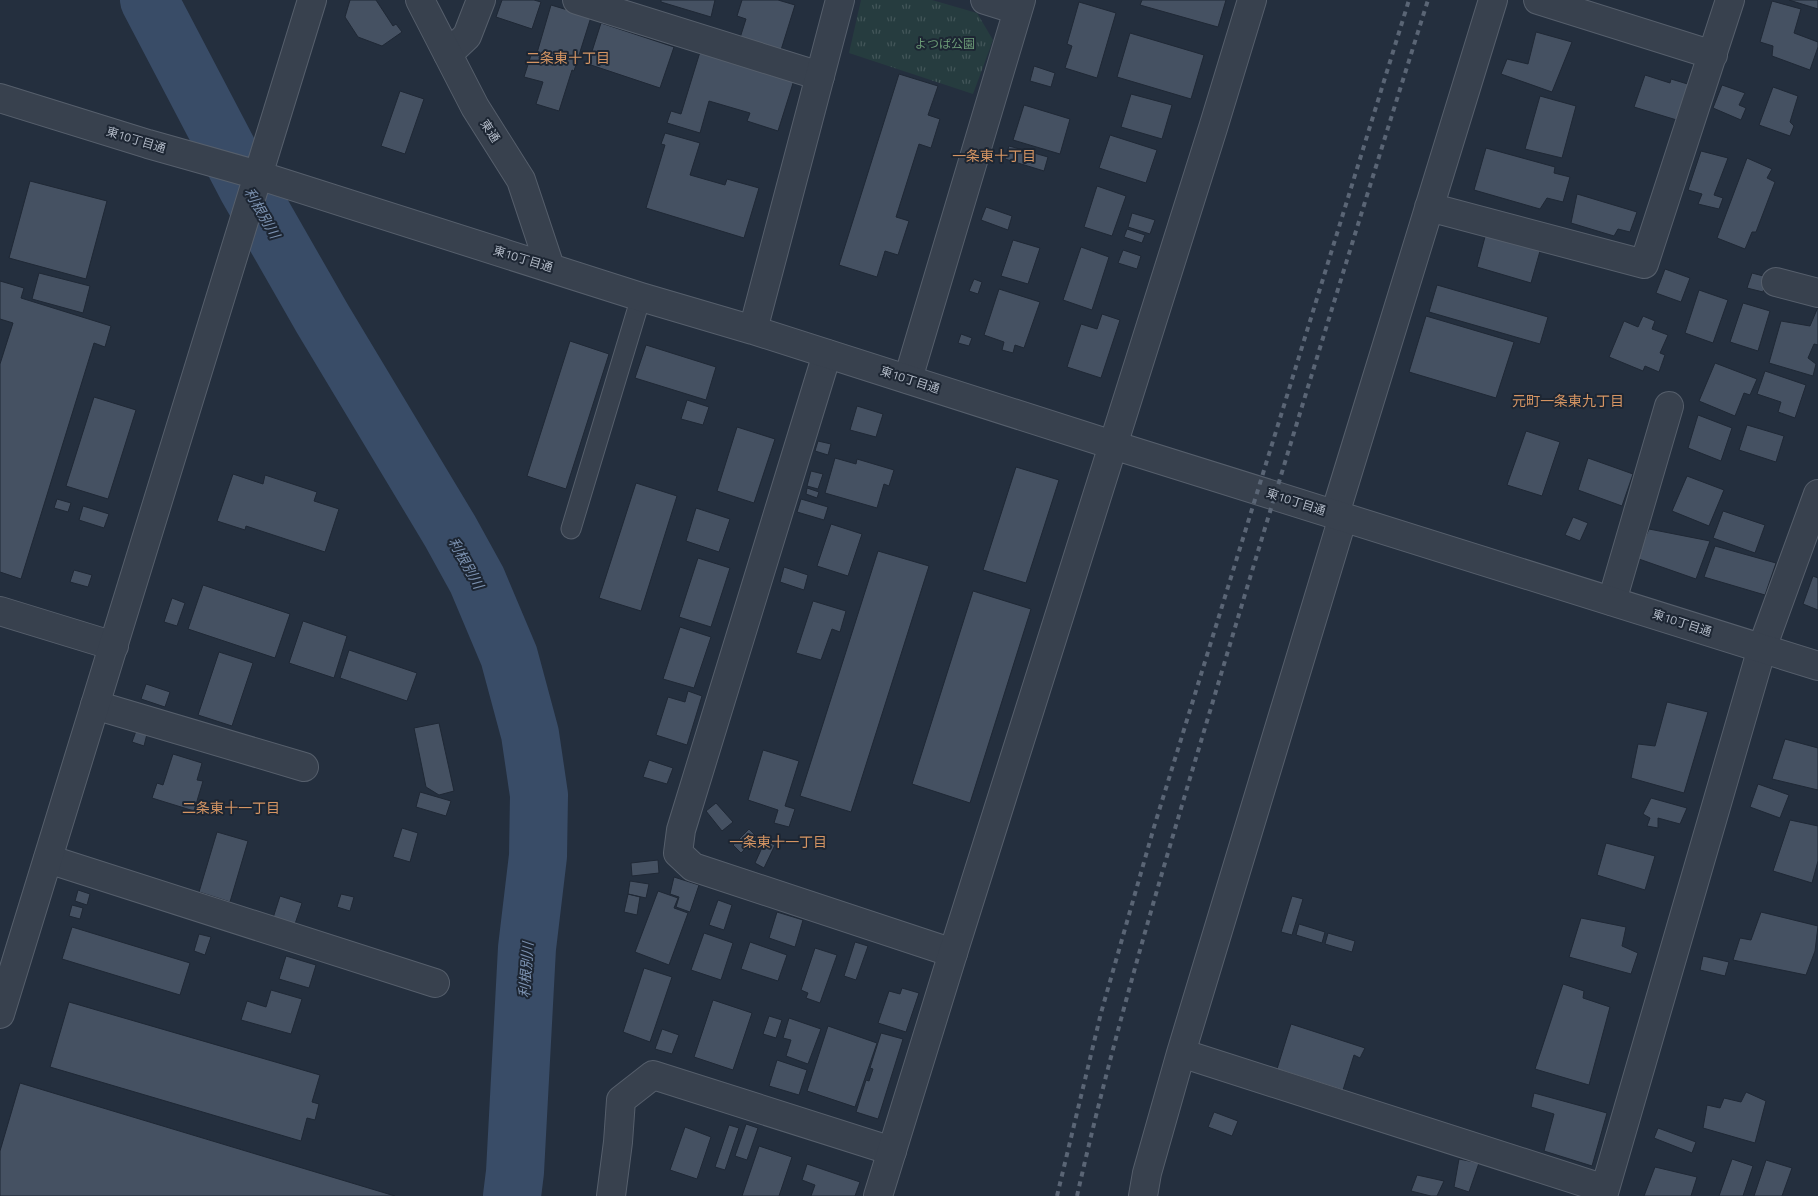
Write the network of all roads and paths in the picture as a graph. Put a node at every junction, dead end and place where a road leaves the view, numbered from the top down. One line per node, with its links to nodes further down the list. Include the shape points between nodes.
1 (312, 0): 16 (street)
2 (420, 0): 12 (street, 東通)
3 (481, 0): 12 (street, via 467,36)
4 (577, 0): 14 (street)
5 (840, 0): 14 (street)
6 (985, 0): 11 (street)
7 (1252, 0): 26 (street)
8 (1493, 0): 17 (street)
9 (1538, 0): 13 (street)
10 (1730, 0): 13 (street)
11 (1019, 5): 24 (street)
12 (448, 54): 18 (street, 東通, via 475,107 521,180)
13 (1713, 56): 17 (street, via 1644,264)
14 (820, 76): 22 (street)
15 (0, 98): 16 (street, 東10丁目通)
16 (258, 175): 18 (street, 東10丁目通); 32 (street)
17 (1430, 207): 28 (street)
18 (550, 267): 21 (street, 東10丁目通)
19 (1776, 282): 20 (street)
20 (1818, 293)
21 (641, 297): 22 (street, 東10丁目通); 29 (lane)
22 (753, 330): 23 (street, 東10丁目通)
23 (827, 354): 24 (street, 東10丁目通); 38 (street, via 681,830 678,853 693,867)
24 (908, 379): 26 (street, 東10丁目通)
25 (1670, 406): 30 (street)
26 (1113, 445): 28 (street, 東10丁目通); 38 (street)
27 (1818, 494): 33 (street)
28 (1339, 516): 30 (street, 東10丁目通); 41 (street)
29 (571, 529)
30 (1612, 601): 33 (street, 東10丁目通)
31 (0, 611): 32 (street)
32 (114, 646): 35 (street)
33 (1762, 648): 34 (street, 東10丁目通); 43 (street)
34 (1818, 666)
35 (95, 705): 36 (street); 37 (street)
36 (304, 767)
37 (48, 859): 39 (street); 40 (street)
38 (953, 953): 42 (street)
39 (435, 982)
40 (0, 1014)
41 (1181, 1053): 43 (street); 46 (street)
42 (892, 1151): 44 (street, via 654,1075 621,1100); 45 (street)
43 (1604, 1193)
44 (611, 1196)
45 (878, 1196)
46 (1143, 1196)

